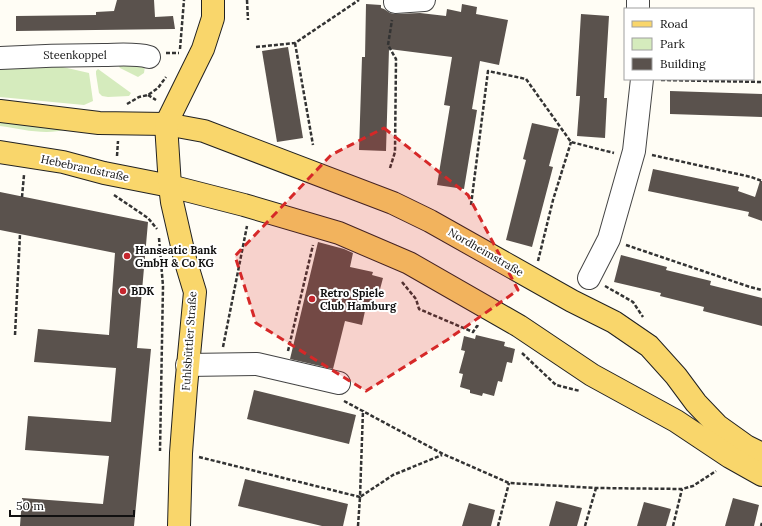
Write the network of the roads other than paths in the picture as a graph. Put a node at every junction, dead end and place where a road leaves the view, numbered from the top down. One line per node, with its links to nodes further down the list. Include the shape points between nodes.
1 (213, 0): 8 (main road, Fuhlsbüttler Straße, via 213,18 203,49)
2 (424, 0): 3 (street)
3 (395, 2)
4 (149, 57): 5 (street, Steenkoppel, via 43,55)
5 (0, 58)
6 (642, 80): 11 (street, via 633,155 609,239)
7 (0, 110): 8 (main road, via 72,121)
8 (166, 124): 10 (main road, Fuhlsbüttler Straße); 14 (main road, Nordheimstraße, via 204,131 393,204 443,227 572,301 614,322 649,346 718,426)
9 (0, 152): 10 (main road, Hebebrandstraße, via 63,162)
10 (170, 186): 12 (main road, Fuhlsbüttler Straße, via 185,259 195,292); 15 (main road, via 244,204 339,234 410,264 519,326 592,375 676,421)
11 (589, 278)
12 (187, 365): 13 (street, via 257,364 283,369); 16 (main road, Fuhlsbüttler Straße)
13 (340, 391)
14 (762, 454)
15 (762, 475)
16 (179, 526)

